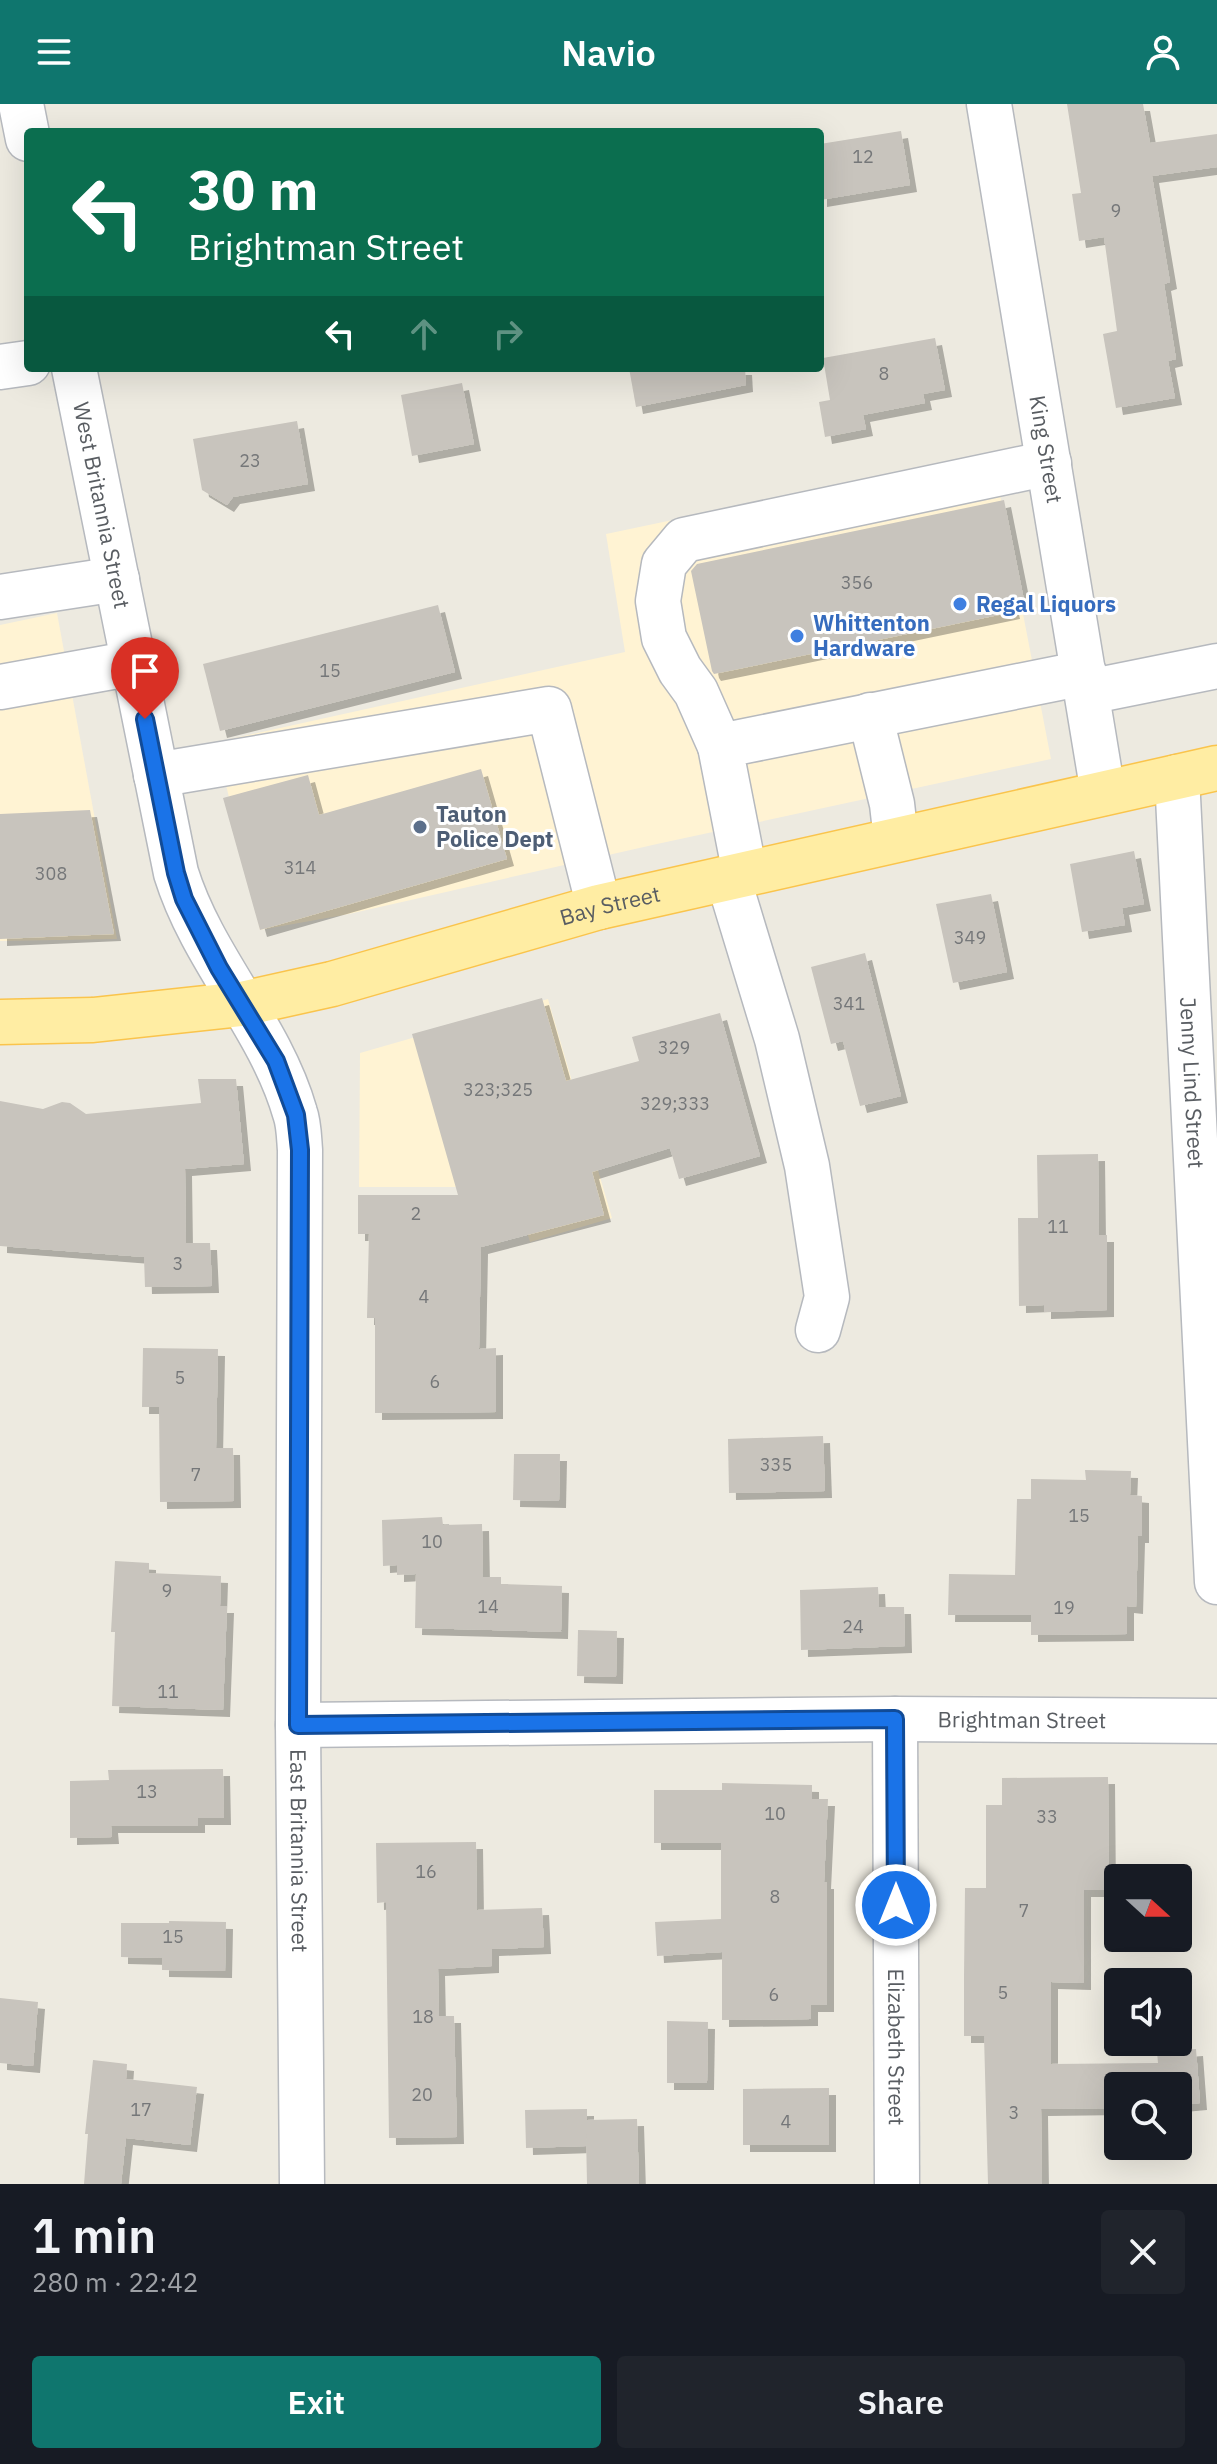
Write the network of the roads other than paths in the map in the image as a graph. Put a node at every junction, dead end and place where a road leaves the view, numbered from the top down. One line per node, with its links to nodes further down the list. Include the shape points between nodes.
1 (21, 104): 3 (street)
2 (989, 104): 7 (street, King Street)
3 (26, 128)
4 (24, 364): 5 (street)
5 (0, 367)
6 (75, 372): 8 (street, West Britannia Street)
7 (1049, 463): 12 (street, King Street); 15 (street, via 684,540 664,564 658,601 664,638)
8 (117, 579): 9 (street); 10 (street, West Britannia Street)
9 (0, 597)
10 (134, 663): 13 (street); 17 (street, West Britannia Street)
11 (1217, 666): 12 (street)
12 (1086, 682): 14 (street); 18 (street, King Street)
13 (0, 687)
14 (870, 715): 15 (street); 19 (street)
15 (720, 746): 21 (street)
16 (1197, 772): 18 (main road, Bay Street); 20 (street, Jenny Lind Street)
17 (156, 775): 22 (street, via 549,709); 24 (street, West Britannia Street, via 184,899)
18 (1103, 793): 19 (main road, Bay Street)
19 (896, 839): 21 (main road, Bay Street)
20 (1199, 868): 23 (street, Jenny Lind Street)
21 (736, 876): 22 (main road, Bay Street); 26 (street, via 807,1166 827,1297)
22 (599, 907): 24 (main road, Bay Street, via 332,984)
23 (1201, 924): 27 (street, Jenny Lind Street)
24 (242, 1004): 25 (main road, Bay Street, via 93,1020); 30 (street, East Britannia Street, via 276,1061 296,1115 300,1150)
25 (0, 1022)
26 (818, 1330)
27 (1217, 1582)
28 (895, 1719): 29 (street, Brightman Street); 30 (street, Brightman Street); 32 (street, Elizabeth Street)
29 (1217, 1721)
30 (298, 1725): 31 (street, East Britannia Street)
31 (302, 2184)
32 (897, 2184)

